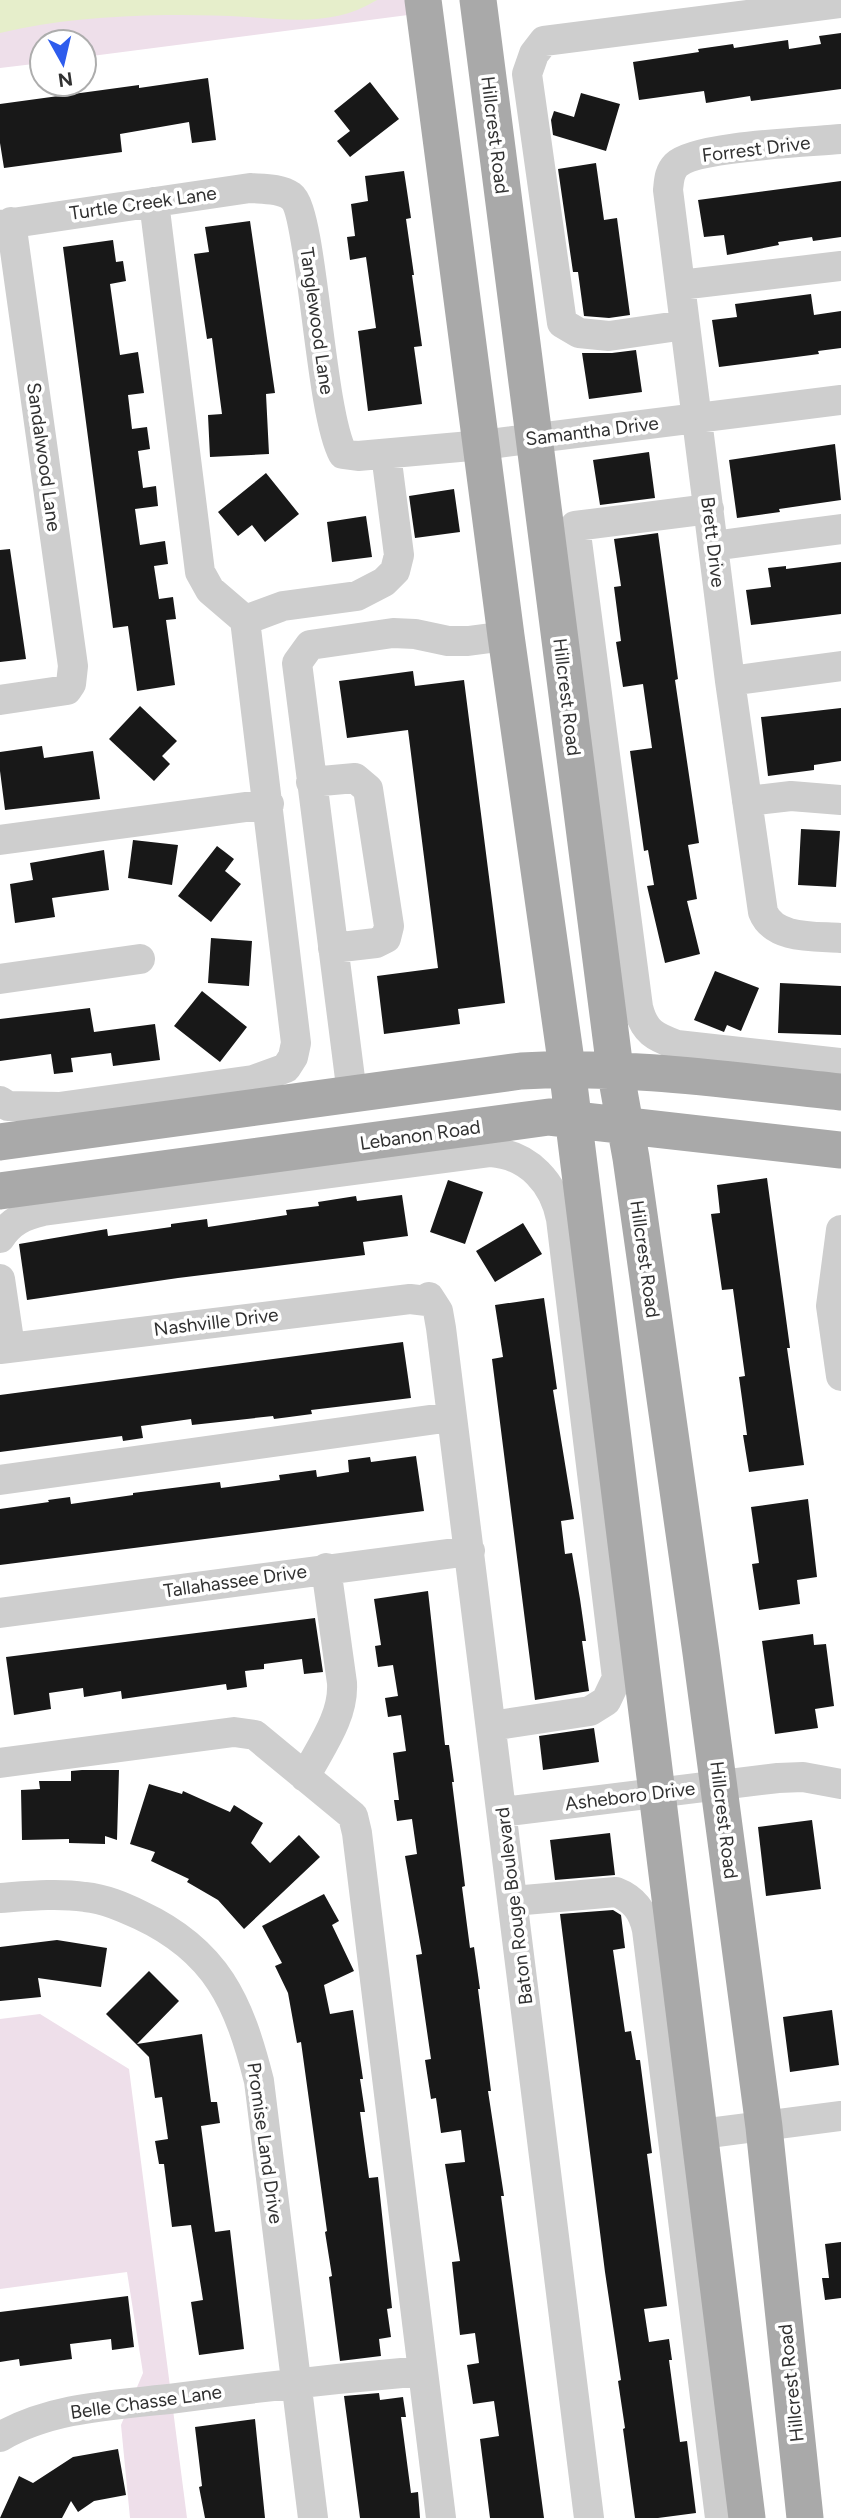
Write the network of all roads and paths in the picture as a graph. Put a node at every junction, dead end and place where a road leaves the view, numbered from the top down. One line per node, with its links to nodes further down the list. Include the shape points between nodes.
1 (423, 0): 15 (main road)
2 (478, 0): 14 (main road, Hillcrest Road)
3 (841, 3): 11 (street, via 544,41 534,54 527,74 562,323 579,333 609,336)
4 (841, 139): 5 (street, Forrest Drive, via 713,152 683,159)
5 (674, 166): 10 (street, Brett Drive, via 668,190)
6 (286, 193): 7 (street, Turtle Creek Lane, via 250,188); 16 (street, Tanglewood Lane, via 298,205 305,233 324,375)
7 (154, 202): 8 (street, Turtle Creek Lane); 21 (street, via 200,572 210,590)
8 (6, 223): 26 (street, Sandalwood Lane, via 74,666 67,690)
9 (841, 266): 10 (street)
10 (680, 285): 11 (street, Brett Drive)
11 (685, 325): 13 (street, Brett Drive)
12 (841, 400): 13 (street, Samantha Drive)
13 (697, 417): 14 (street, Samantha Drive); 18 (street, Brett Drive)
14 (534, 439): 15 (street, Samantha Drive); 22 (main road, Hillcrest Road)
15 (482, 445): 17 (street, Samantha Drive); 23 (main road)
16 (343, 454): 17 (street, Samantha Drive)
17 (386, 454): 21 (street, via 399,555 395,572 357,596 283,606)
18 (709, 509): 20 (street, Brett Drive); 36 (street, via 575,526 641,1021 655,1037 677,1045)
19 (841, 529): 20 (street)
20 (713, 546): 25 (street, Brett Drive)
21 (245, 620): 30 (street)
22 (558, 629): 23 (main road); 38 (main road, Hillcrest Road)
23 (506, 636): 27 (street, via 448,641 393,633 310,645 299,657 297,669); 37 (main road)
24 (841, 666): 25 (street)
25 (730, 681): 29 (street, Brett Drive)
26 (0, 700)
27 (311, 782): 33 (street); 33 (street, via 355,778 368,789 389,926 386,938 376,943)
28 (841, 800): 29 (street, via 791,796)
29 (747, 802): 32 (street, Brett Drive, via 765,918 786,933)
30 (269, 804): 31 (street); 41 (street, via 296,1043 286,1068 253,1080 59,1107 8,1106)
31 (0, 840)
32 (841, 939)
33 (333, 948): 40 (street)
34 (140, 959): 35 (street)
35 (0, 979)
36 (841, 1063)
37 (567, 1068): 38 (main road); 40 (main road); 42 (main road)
38 (615, 1069): 39 (main road); 43 (main road, Hillcrest Road)
39 (841, 1092)
40 (352, 1094): 44 (main road)
41 (0, 1101)
42 (573, 1119): 43 (main road, Lebanon Road); 46 (main road, Lebanon Road, via 536,1119); 63 (main road)
43 (626, 1127): 45 (main road, Lebanon Road); 62 (main road, Hillcrest Road)
44 (0, 1142)
45 (841, 1150)
46 (0, 1191)
47 (841, 1230): 52 (street, via 831,1306)
48 (0, 1238): 58 (street, via 21,1217 43,1211 491,1152 513,1156 540,1175 554,1194 561,1219 617,1678 606,1701 590,1711)
49 (0, 1279): 51 (street)
50 (429, 1297): 51 (street, Nashville Drive, via 427,1301 410,1299); 53 (street, Baton Rouge Boulevard, via 438,1311)
51 (5, 1348)
52 (841, 1376)
53 (452, 1417): 54 (street); 55 (street, Baton Rouge Boulevard)
54 (0, 1480)
55 (470, 1551): 56 (street, Tallahassee Drive); 58 (street, Baton Rouge Boulevard)
56 (326, 1569): 57 (street, Tallahassee Drive); 60 (street, via 342,1690 338,1715)
57 (0, 1613)
58 (491, 1726): 64 (street, Baton Rouge Boulevard)
59 (0, 1763): 60 (street, via 241,1732 255,1735)
60 (305, 1777): 70 (street, via 347,1810 356,1823)
61 (841, 1784): 62 (street, Asheboro Drive, via 803,1777)
62 (719, 1785): 63 (street, Asheboro Drive); 68 (main road, Hillcrest Road)
63 (657, 1793): 64 (street, Asheboro Drive); 69 (main road)
64 (502, 1812): 66 (street, Baton Rouge Boulevard)
65 (0, 1898): 71 (street, Promise Land Drive, via 86,1897 127,1909 161,1925 212,1967 243,2024 259,2081)
66 (513, 1901): 75 (street, Baton Rouge Boulevard); 76 (street, via 616,1892 643,1914)
67 (841, 2116): 68 (street)
68 (764, 2127): 69 (street); 78 (main road, Hillcrest Road)
69 (701, 2134): 77 (main road)
70 (423, 2371): 71 (street, Belle Chasse Lane); 74 (street)
71 (296, 2382): 72 (street, Belle Chasse Lane, via 91,2407 25,2424); 73 (street, Promise Land Drive)
72 (0, 2437)
73 (313, 2518)
74 (442, 2518)
75 (589, 2518)
76 (720, 2518)
77 (747, 2518)
78 (805, 2518)

